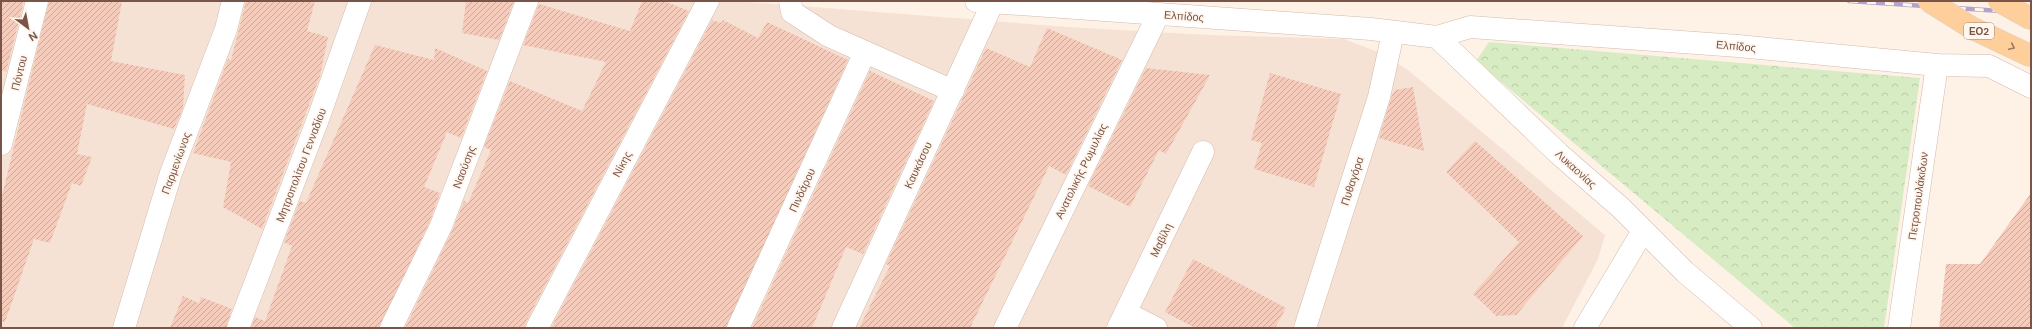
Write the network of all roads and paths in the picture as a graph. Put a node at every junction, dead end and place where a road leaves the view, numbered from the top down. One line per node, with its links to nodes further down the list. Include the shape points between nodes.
1 (37, 1): 19 (street, Πόντου)
2 (233, 1): 23 (street, Παρμενίωνος, via 226,29 171,173)
3 (360, 1): 24 (street, Μητροπολίτου Γενναδίου, via 316,127)
4 (526, 1): 25 (street, Ναούσης, via 441,226)
5 (708, 1): 26 (street, Νίκης)
6 (790, 1): 14 (street, via 792,12 829,36)
7 (1929, 1): 15 (main road, ΕΟ2, one-way to 15, bridge, via 1972,28)
8 (2000, 1): 11 (main road, bridge)
9 (984, 2): 10 (street, Ελπίδος); 18 (street, Καυκάσου)
10 (1158, 14): 12 (street, Ελπίδος, via 1371,29); 29 (street, Ανατολικής Ρωμυλίας)
11 (2031, 19)
12 (1393, 33): 13 (street); 31 (street, Πυθαγόρα, via 1380,97)
13 (1437, 37): 16 (street, Ελπίδος, via 1470,27 1738,46); 21 (street, Λυκαονίας)
14 (865, 52): 18 (street); 27 (street, Πινδάρου)
15 (2031, 56)
16 (1937, 65): 17 (street, Ελπίδος, via 1989,66); 34 (street, Πετροπουλάκιδων)
17 (2031, 87)
18 (953, 91): 28 (street, Καυκάσου)
19 (1, 144)
20 (1204, 152): 22 (street, Μαβίλη)
21 (1643, 231): 32 (street); 33 (street, Λυκαονίας, via 1685,272)
22 (1122, 320): 30 (street)
23 (124, 328)
24 (238, 328)
25 (391, 328)
26 (537, 328)
27 (738, 328)
28 (843, 328)
29 (1005, 328)
30 (1156, 328)
31 (1305, 328)
32 (1585, 328)
33 (1751, 328)
34 (1899, 328)

